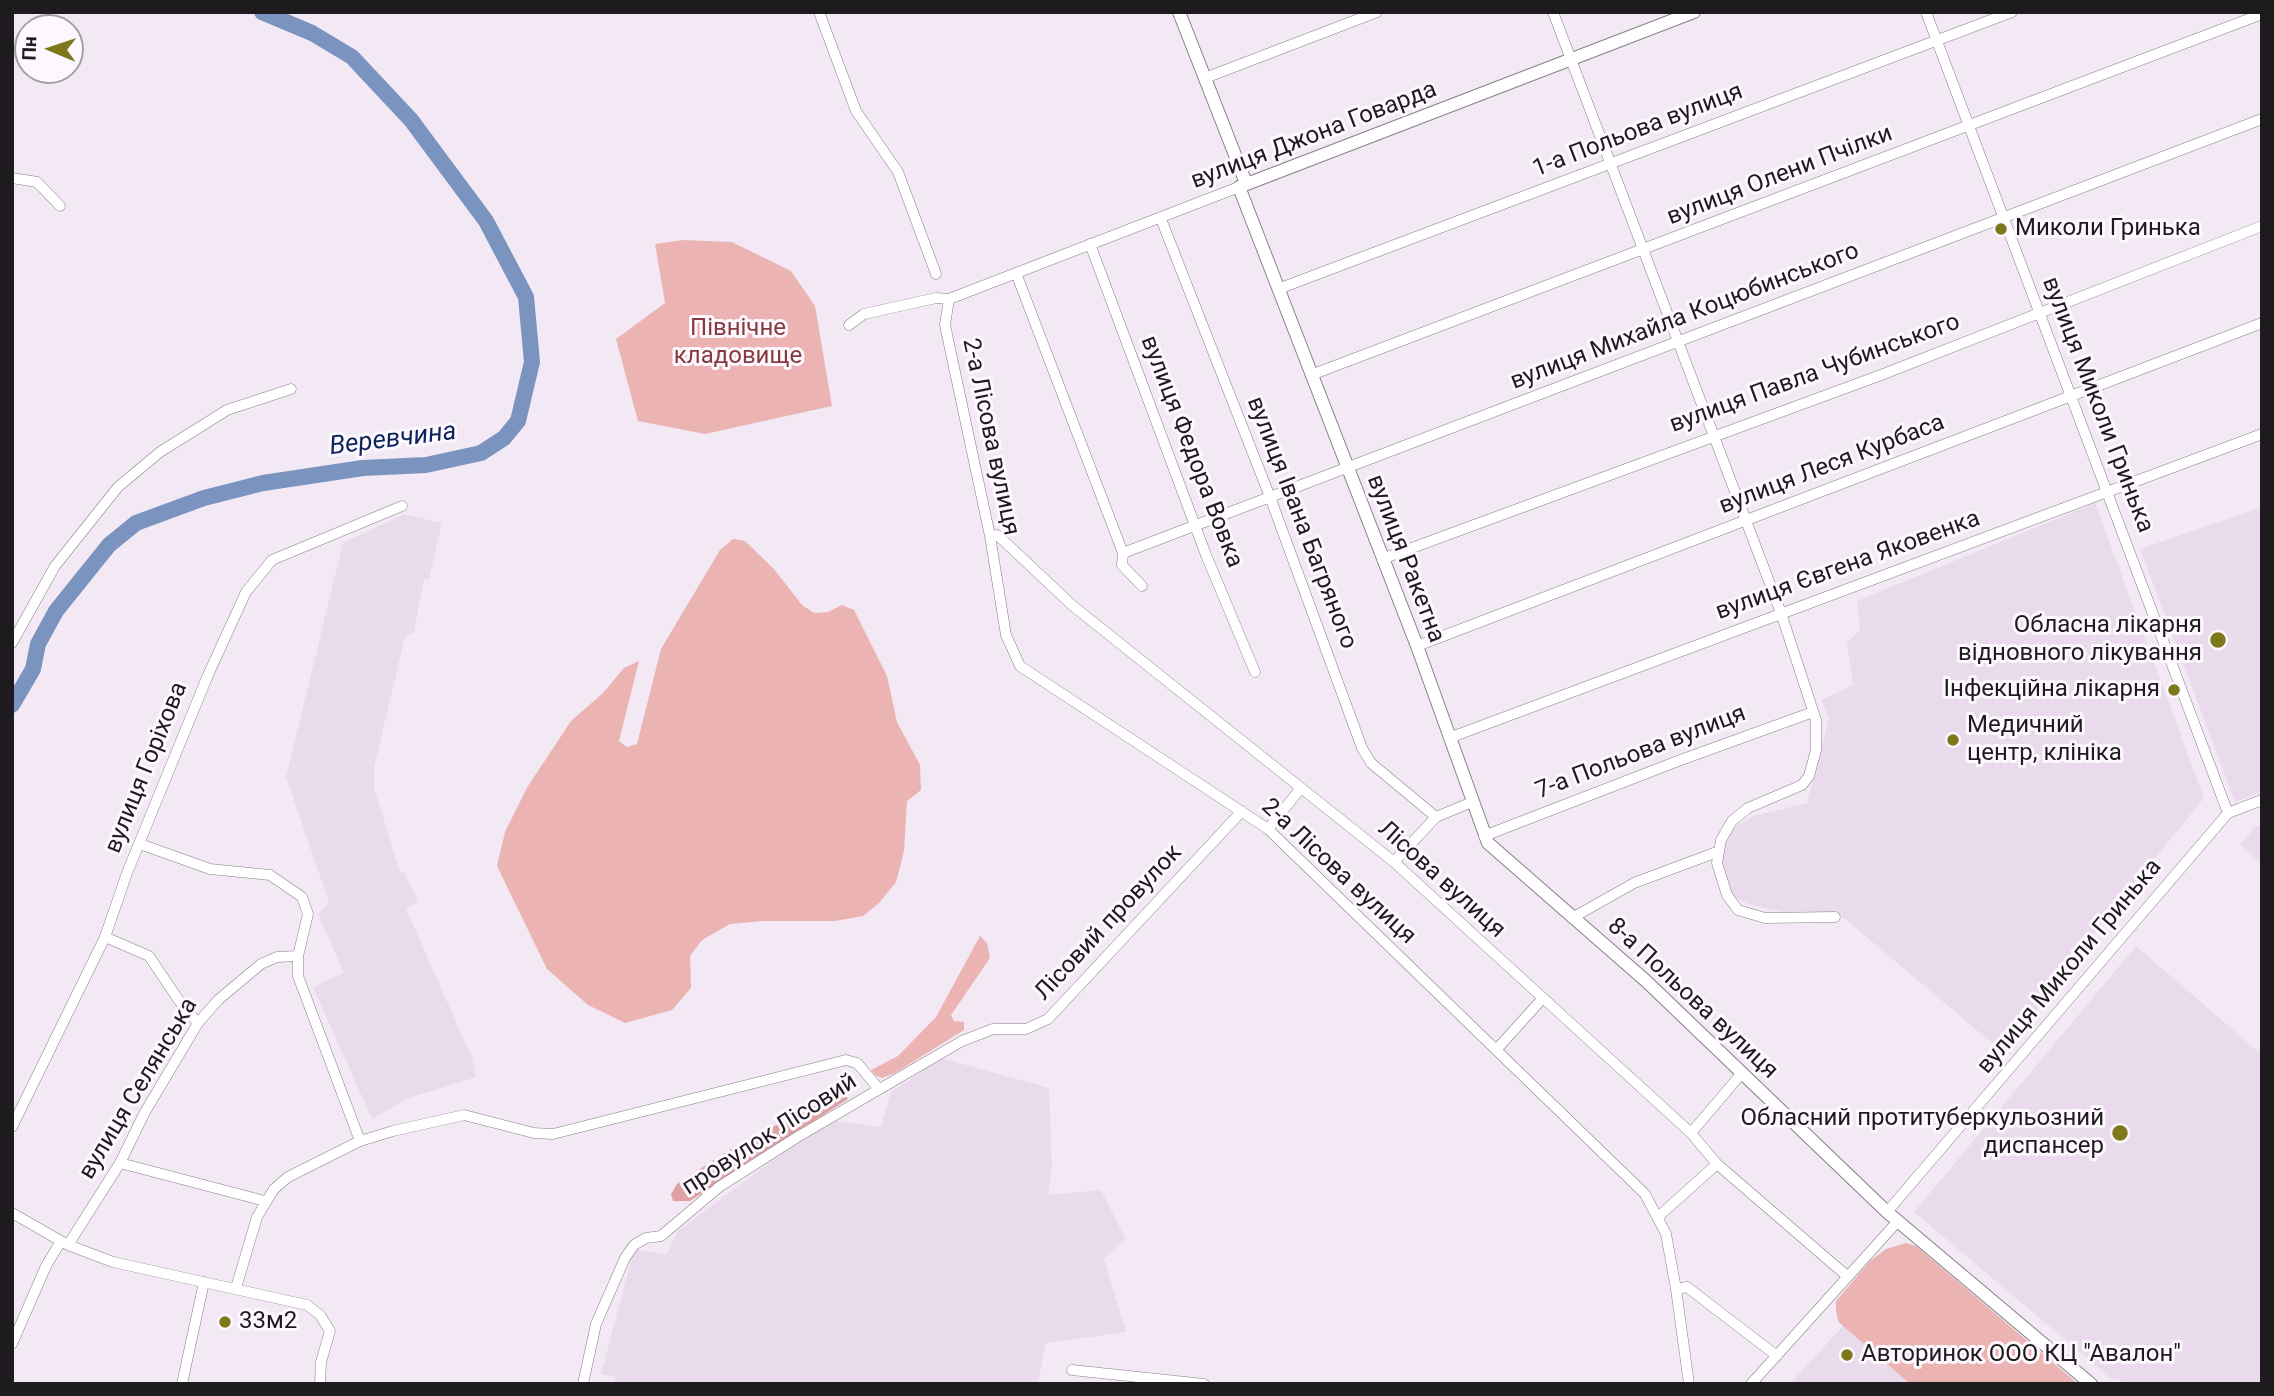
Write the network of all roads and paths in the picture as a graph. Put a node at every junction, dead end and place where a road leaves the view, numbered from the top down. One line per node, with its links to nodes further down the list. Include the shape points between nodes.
1 (819, 12): 24 (street, via 856,111 898,172)
2 (1179, 12): 11 (street, вулиця Ракетна)
3 (1377, 12): 11 (street)
4 (1553, 12): 10 (street)
5 (1693, 12): 10 (street, вулиця Джона Говарда)
6 (1926, 12): 9 (street, вулиця Миколи Гринька)
7 (2012, 12): 9 (street, 1-а Польова вулиця)
8 (2262, 14): 13 (street, вулиця Олени Пчілки)
9 (1937, 41): 13 (street, вулиця Миколи Гринька); 14 (street, 1-а Польова вулиця)
10 (1570, 61): 14 (street); 16 (street, вулиця Джона Говарда)
11 (1205, 78): 16 (street, вулиця Ракетна)
12 (2262, 119): 18 (street, вулиця Михайла Коцюбинського)
13 (1971, 125): 18 (street, вулиця Миколи Гринька); 22 (street, вулиця Олени Пчілки)
14 (1609, 164): 22 (street); 25 (street, 1-а Польова вулиця)
15 (12, 178): 17 (street, via 37,182)
16 (1242, 185): 19 (street, вулиця Джона Говарда); 25 (street, вулиця Ракетна)
17 (60, 206)
18 (2005, 218): 27 (street, вулиця Миколи Гринька); 30 (street, вулиця Михайла Коцюбинського)
19 (1161, 219): 21 (street, вулиця Джона Говарда); 38 (street, вулиця Івана Багряного)
20 (2262, 226): 27 (street, вулиця Павла Чубинського)
21 (1090, 244): 23 (street, вулиця Джона Говарда); 41 (street, вулиця Федора Вовка)
22 (1644, 250): 30 (street); 31 (street, вулиця Олени Пчілки)
23 (1016, 273): 26 (street, вулиця Джона Говарда); 43 (street)
24 (936, 274)
25 (1278, 289): 31 (street, вулиця Ракетна)
26 (948, 299): 29 (street, вулиця Джона Говарда, via 864,314); 42 (street, 2-а Лісова вулиця, via 945,325)
27 (2039, 311): 33 (street, вулиця Миколи Гринька); 35 (street, вулиця Павла Чубинського, via 1881,375)
28 (2262, 323): 33 (street, вулиця Леся Курбаса)
29 (849, 325)
30 (1676, 342): 35 (street); 36 (street, вулиця Михайла Коцюбинського)
31 (1311, 375): 36 (street, вулиця Ракетна)
32 (291, 389): 47 (street, via 227,410 160,452 118,487 55,566)
33 (2071, 395): 37 (street, вулиця Миколи Гринька); 40 (street, вулиця Леся Курбаса)
34 (2262, 434): 37 (street, вулиця Євгена Яковенка)
35 (1712, 435): 40 (street); 44 (street, вулиця Павла Чубинського)
36 (1347, 468): 38 (street, вулиця Михайла Коцюбинського); 44 (street, вулиця Ракетна)
37 (2107, 491): 46 (street, вулиця Євгена Яковенка); 56 (street, вулиця Миколи Гринька)
38 (1270, 497): 41 (street, вулиця Михайла Коцюбинського); 57 (street, вулиця Івана Багряного, via 1367,757)
39 (402, 506): 60 (street, вулиця Горіхова, via 272,560 261,570 208,675)
40 (1744, 521): 46 (street); 48 (street, вулиця Леся Курбаса)
41 (1195, 526): 43 (street, вулиця Михайла Коцюбинського); 49 (street, вулиця Федора Вовка)
42 (990, 536): 52 (street, Лісова вулиця, via 1001,538 1073,606); 55 (street, 2-а Лісова вулиця, via 1006,635 1020,666)
43 (1123, 553): 45 (street, via 1124,568)
44 (1382, 559): 48 (street, вулиця Ракетна)
45 (1142, 586)
46 (1780, 613): 50 (street); 51 (street, вулиця Євгена Яковенка)
47 (12, 643)
48 (1417, 646): 51 (street, вулиця Ракетна)
49 (1255, 672)
50 (1813, 712): 59 (street, 7-а Польова вулиця); 61 (street, via 1816,750 1809,776 1802,785 1748,808 1732,821)
51 (1449, 738): 54 (street, вулиця Ракетна)
52 (1301, 788): 58 (street); 62 (street, Лісова вулиця)
53 (2262, 800): 56 (street, вулиця Миколи Гринька)
54 (1472, 802): 57 (street); 59 (street, вулиця Ракетна)
55 (1242, 811): 58 (street, 2-а Лісова вулиця); 71 (street, Лісовий провулок, via 1048,1019 1026,1029 1003,1027 975,1035)
56 (2228, 813): 78 (street, вулиця Миколи Гринька)
57 (1436, 817): 62 (street)
58 (1268, 830): 69 (street, 2-а Лісова вулиця)
59 (1484, 836): 64 (street, вулиця Ракетна, via 1500,856)
60 (140, 844): 65 (street, вулиця Горіхова); 66 (street, via 210,869 270,875 297,891 308,914)
61 (1717, 852): 63 (street, via 1727,895 1738,910 1765,918); 64 (street, 8-а Польова вулиця, via 1634,883)
62 (1394, 862): 67 (street, Лісова вулиця)
63 (1835, 917)
64 (1572, 918): 70 (street, 8-а Польова вулиця)
65 (105, 937): 68 (street, via 149,956); 72 (street, вулиця Горіхова)
66 (298, 956): 68 (street, вулиця Селянська, via 261,964); 74 (street, via 298,976)
67 (1543, 998): 69 (street); 73 (street, Лісова вулиця)
68 (198, 1023): 75 (street, вулиця Селянська)
69 (1496, 1049): 80 (street, 2-а Лісова вулиця, via 1645,1194)
70 (1742, 1073): 73 (street); 78 (street, 8-а Польова вулиця)
71 (879, 1089): 74 (street, via 857,1063 840,1060 553,1134 464,1115); 92 (street, провулок Лісовий, via 719,1187 662,1236 634,1245 596,1324)
72 (12, 1127)
73 (1691, 1133): 76 (street, Лісова вулиця)
74 (360, 1142): 77 (street, via 288,1177)
75 (120, 1163): 77 (street); 82 (street, вулиця Селянська)
76 (1717, 1164): 80 (street); 83 (street, Лісова вулиця)
77 (265, 1201): 85 (street)
78 (1887, 1212): 81 (street, 8-а Польова вулиця)
79 (12, 1213): 82 (street)
80 (1659, 1216): 86 (street, 2-а Лісова вулиця, via 1671,1252)
81 (1898, 1221): 83 (street); 96 (street, 8-а Польова вулиця)
82 (64, 1243): 84 (street, via 113,1262); 87 (street, вулиця Селянська, via 46,1266)
83 (1847, 1276): 88 (street)
84 (204, 1282): 85 (street); 90 (street)
85 (236, 1288): 91 (street, via 307,1305 320,1315 330,1331)
86 (1676, 1289): 88 (street, via 1686,1287); 94 (street, 2-а Лісова вулиця)
87 (12, 1345)
88 (1777, 1356): 95 (street)
89 (1072, 1370): 93 (street)
90 (182, 1384)
91 (320, 1384)
92 (583, 1384)
93 (1204, 1384)
94 (1689, 1384)
95 (1751, 1384)
96 (2091, 1384)

